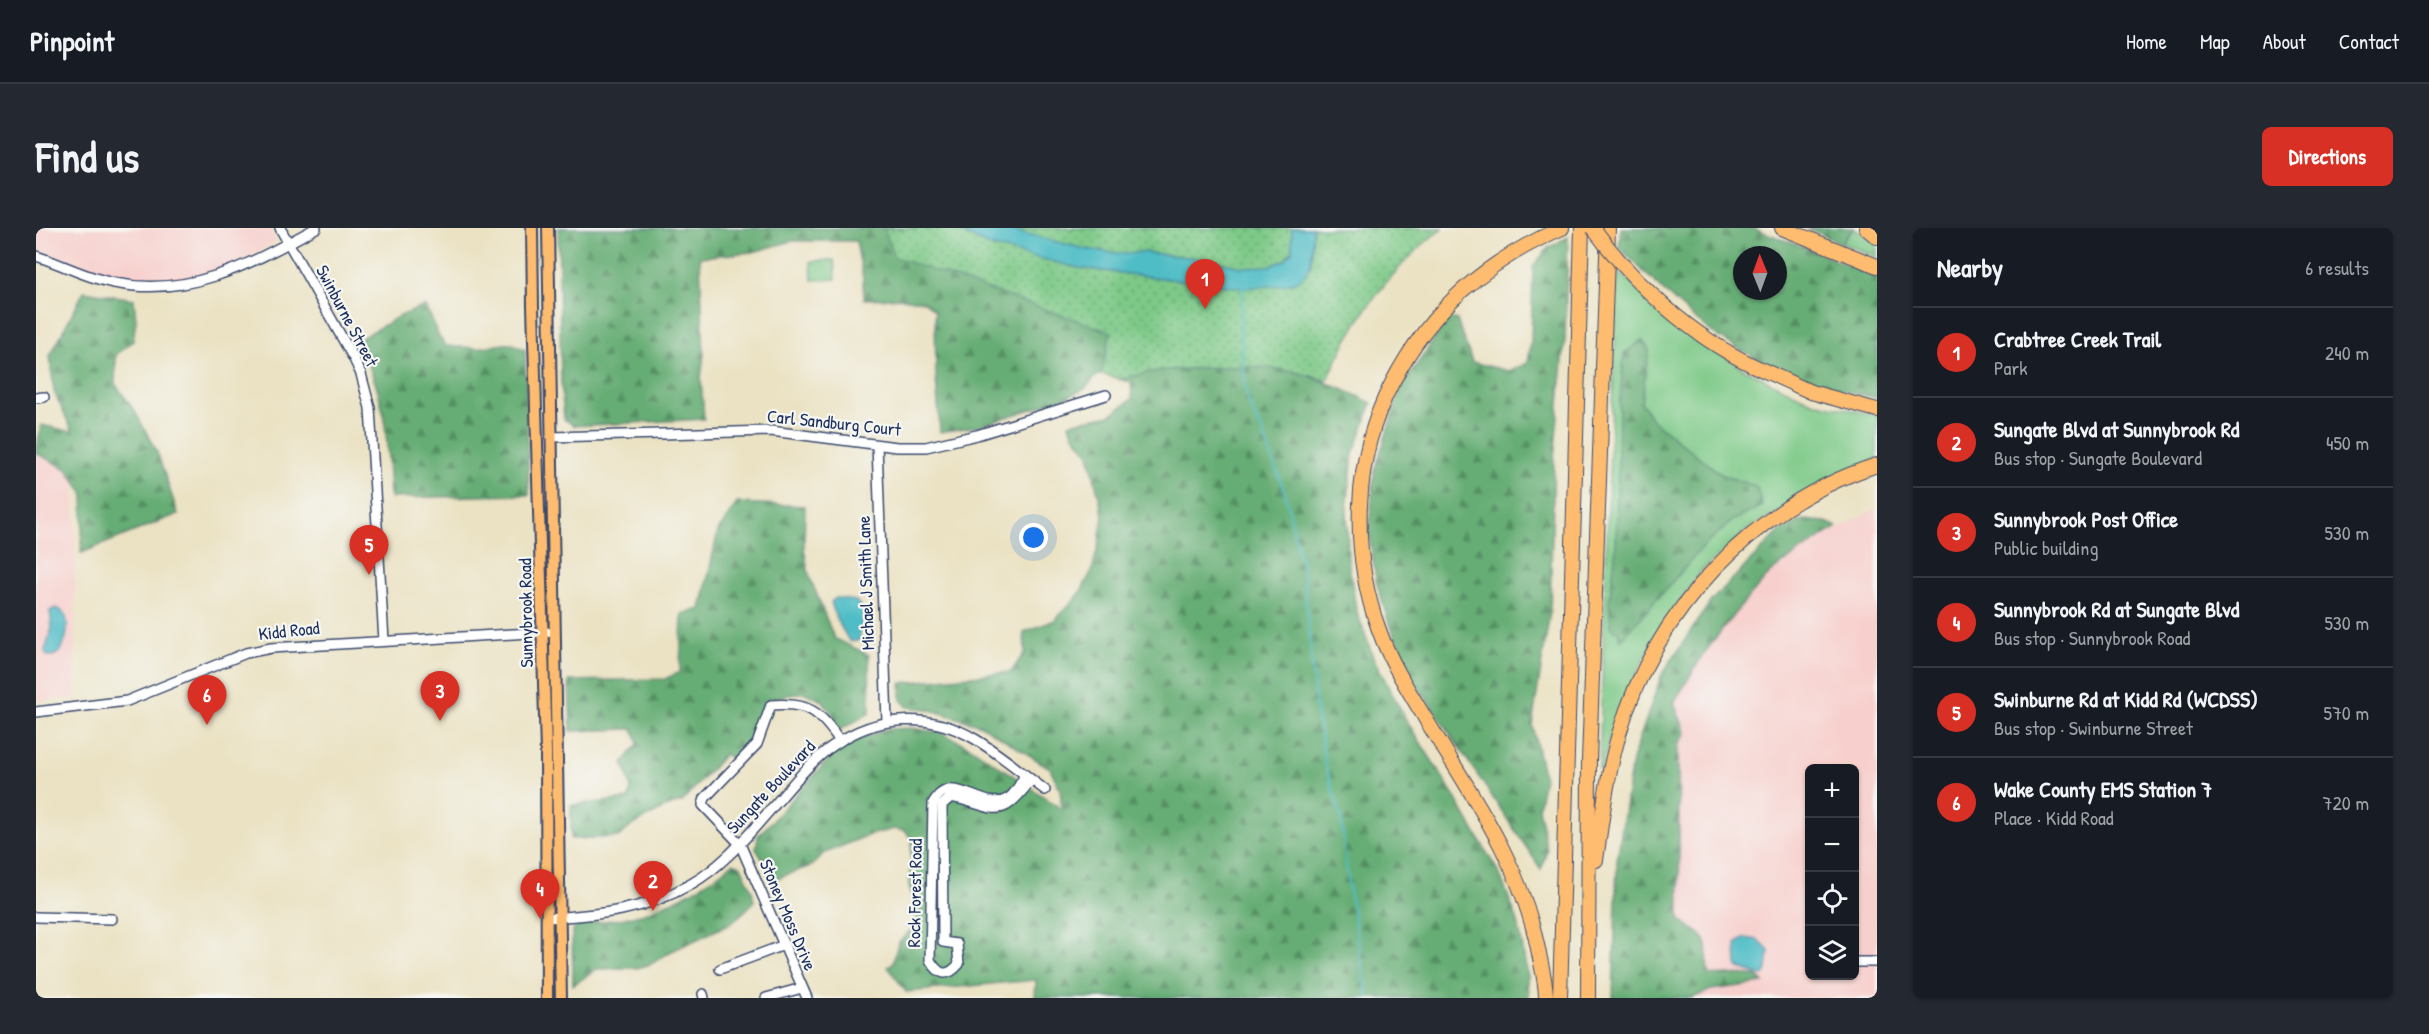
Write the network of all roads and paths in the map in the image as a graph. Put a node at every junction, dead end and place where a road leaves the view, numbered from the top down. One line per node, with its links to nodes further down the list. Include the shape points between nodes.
1 (280, 228): 12 (street, Swinburne Street)
2 (316, 228): 12 (street)
3 (532, 228): 15 (main road, Sunnybrook Road)
4 (548, 228): 18 (main road, Sunnybrook Road)
5 (1562, 228): 44 (highway, via 1505,256 1450,300 1409,353 1383,400 1367,451 1359,527 1361,562 1379,631 1396,668 1519,880 1533,923)
6 (1582, 228): 45 (highway)
7 (1593, 228): 17 (highway, bridge, via 1624,266 1699,333 1752,365 1810,392)
8 (1608, 228): 30 (highway, via 1589,750)
9 (1782, 228): 14 (highway)
10 (1866, 228): 11 (highway)
11 (1877, 237)
12 (288, 243): 13 (street, via 231,272 174,287 112,283); 23 (street, Swinburne Street, via 361,374 370,408)
13 (36, 256)
14 (1877, 267)
15 (535, 369): 18 (main road, via 541,382 544,426); 21 (main road, Sunnybrook Road)
16 (1106, 395): 19 (street, Carl Sandburg Court, via 952,442 926,447)
17 (1877, 410)
18 (551, 437): 19 (street, Carl Sandburg Court, via 771,431); 22 (main road, Sunnybrook Road)
19 (877, 445): 25 (street, Michael J Smith Lane)
20 (1877, 465): 30 (highway, via 1814,491 1751,534 1690,596 1659,642 1635,688 1619,734)
21 (542, 632): 22 (street, Kidd Road); 23 (street, Kidd Road); 33 (main road, Sunnybrook Road)
22 (556, 632): 32 (main road, Sunnybrook Road)
23 (384, 641): 24 (street, Kidd Road, via 295,645 246,653 127,701)
24 (36, 712)
25 (887, 721): 26 (street, Sungate Boulevard); 27 (street, Sungate Boulevard, via 929,722 961,732)
26 (840, 741): 29 (street, Sungate Boulevard, via 818,759); 29 (street, Stoney Moss Drive, via 824,718 809,707 771,705 757,744 705,798 703,805)
27 (1028, 778): 27 (street, Rock Forest Road, via 1006,800 993,802 947,789 933,803 930,960 936,970 952,972 959,964 957,944 943,942 942,805 951,797 1000,809 1011,805); 28 (street, Sungate Boulevard)
28 (1045, 790)
29 (740, 844): 32 (street, Sungate Boulevard, via 698,879 660,899 616,913); 35 (street, Stoney Moss Drive)
30 (1590, 897): 46 (highway)
31 (36, 917): 34 (street)
32 (562, 917): 33 (street, Sungate Boulevard); 41 (main road, Sunnybrook Road)
33 (547, 918): 40 (main road, Sunnybrook Road)
34 (112, 919)
35 (784, 945): 38 (street); 39 (street, Stoney Moss Drive)
36 (1859, 962): 37 (street)
37 (1877, 962)
38 (720, 969)
39 (802, 988): 42 (street); 43 (street, Stoney Moss Drive)
40 (548, 998)
41 (561, 998)
42 (766, 998)
43 (807, 998)
44 (1546, 998)
45 (1560, 998)
46 (1588, 998)

